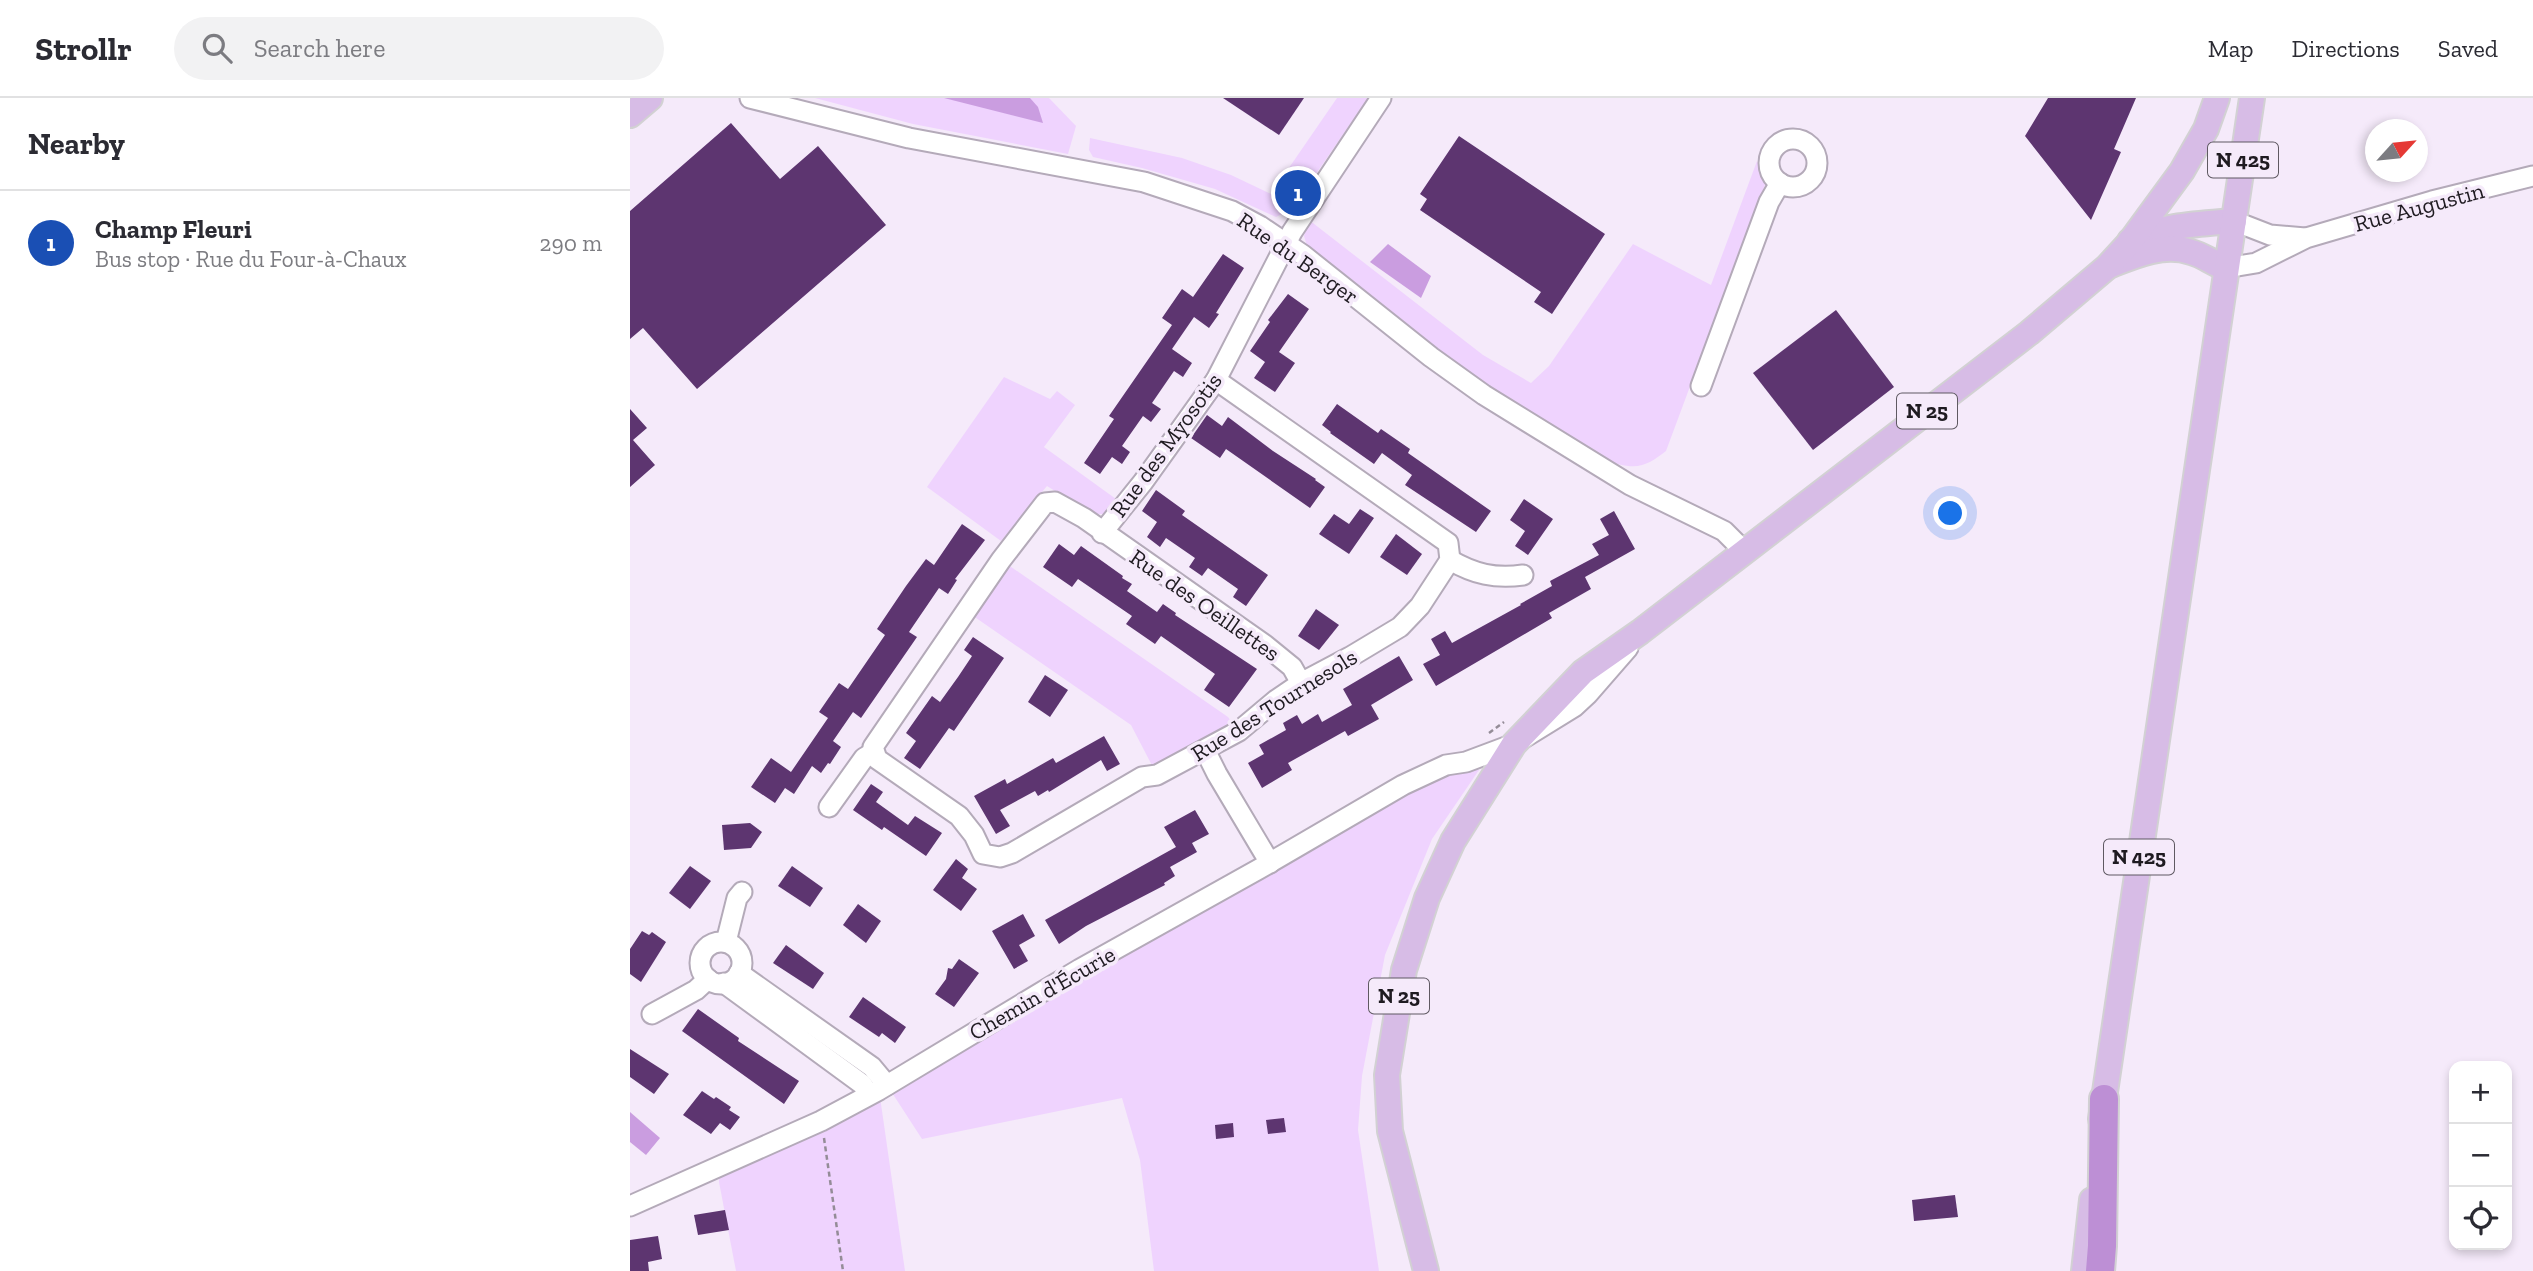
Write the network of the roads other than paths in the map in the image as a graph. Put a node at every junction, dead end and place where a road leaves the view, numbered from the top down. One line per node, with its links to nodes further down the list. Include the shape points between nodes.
1 (650, 98): 6 (main road)
2 (750, 98): 12 (street, Rue du Berger, via 909,138 1144,182 1232,211)
3 (1381, 98): 12 (street, Rue des Myosotis)
4 (2217, 98): 11 (main road, N 25, via 2182,171)
5 (2252, 98): 9 (main road, N 425)
6 (630, 115)
7 (2533, 176): 10 (street, Rue Augustin)
8 (1780, 183): 16 (street)
9 (2234, 221): 10 (street, via 2270,235); 11 (main road, N 25, via 2185,225 2147,233); 14 (main road, N 425)
10 (2306, 238): 14 (street, via 2256,263)
11 (2130, 242): 13 (main road, N 25)
12 (1287, 244): 15 (street, Rue des Myosotis); 18 (street, Rue du Berger, via 1485,395 1630,485 1724,531)
13 (2107, 267): 14 (main road, N 25, via 2140,253 2172,248 2193,252); 18 (main road, N 25, via 2029,333)
14 (2226, 268): 35 (main road, N 425)
15 (1216, 380): 17 (street, Rue des Myosotis); 19 (street, via 1448,542)
16 (1701, 386)
17 (1102, 533): 21 (street, Rue des Oeillettes, via 1265,645 1292,667); 23 (street, Rue des Oeillettes, via 1055,502 1045,503 1001,560)
18 (1743, 550): 22 (main road, N 25, via 1583,672)
19 (1450, 560): 20 (street, via 1490,576); 21 (street, Rue des Tournesols, via 1400,627)
20 (1523, 575)
21 (1301, 683): 24 (street, Rue des Tournesols, via 1239,731)
22 (1514, 744): 25 (street, Chemin d'Écurie); 26 (main road, N 25)
23 (874, 749): 24 (street, Rue des Tournesols, via 877,759 960,816 983,854 1000,857 1142,777 1157,775); 27 (street, Rue des Oeillettes)
24 (1205, 750): 28 (street)
25 (1456, 763): 26 (street, via 1479,770); 28 (street, Chemin d'Écurie, via 1403,785)
26 (1487, 787): 37 (main road, N 25, via 1453,841 1427,898 1404,970 1387,1075 1390,1131)
27 (829, 807)
28 (1270, 863): 33 (street, Chemin d'Écurie, via 1080,969)
29 (742, 892): 30 (street)
30 (726, 942): 31 (street, via 742,960); 31 (street, via 712,944 702,953 701,967)
31 (724, 978): 32 (street); 33 (street, via 872,1067); 34 (street)
32 (652, 1014)
33 (887, 1085): 34 (street, Chemin d'Écurie)
34 (869, 1094): 36 (street, Chemin d'Écurie, via 821,1121)
35 (2104, 1099): 38 (main road, N 425); 39 (main road, N 425); 40 (highway)
36 (635, 1197)
37 (1426, 1271)
38 (2072, 1271)
39 (2084, 1271)
40 (2100, 1271)

